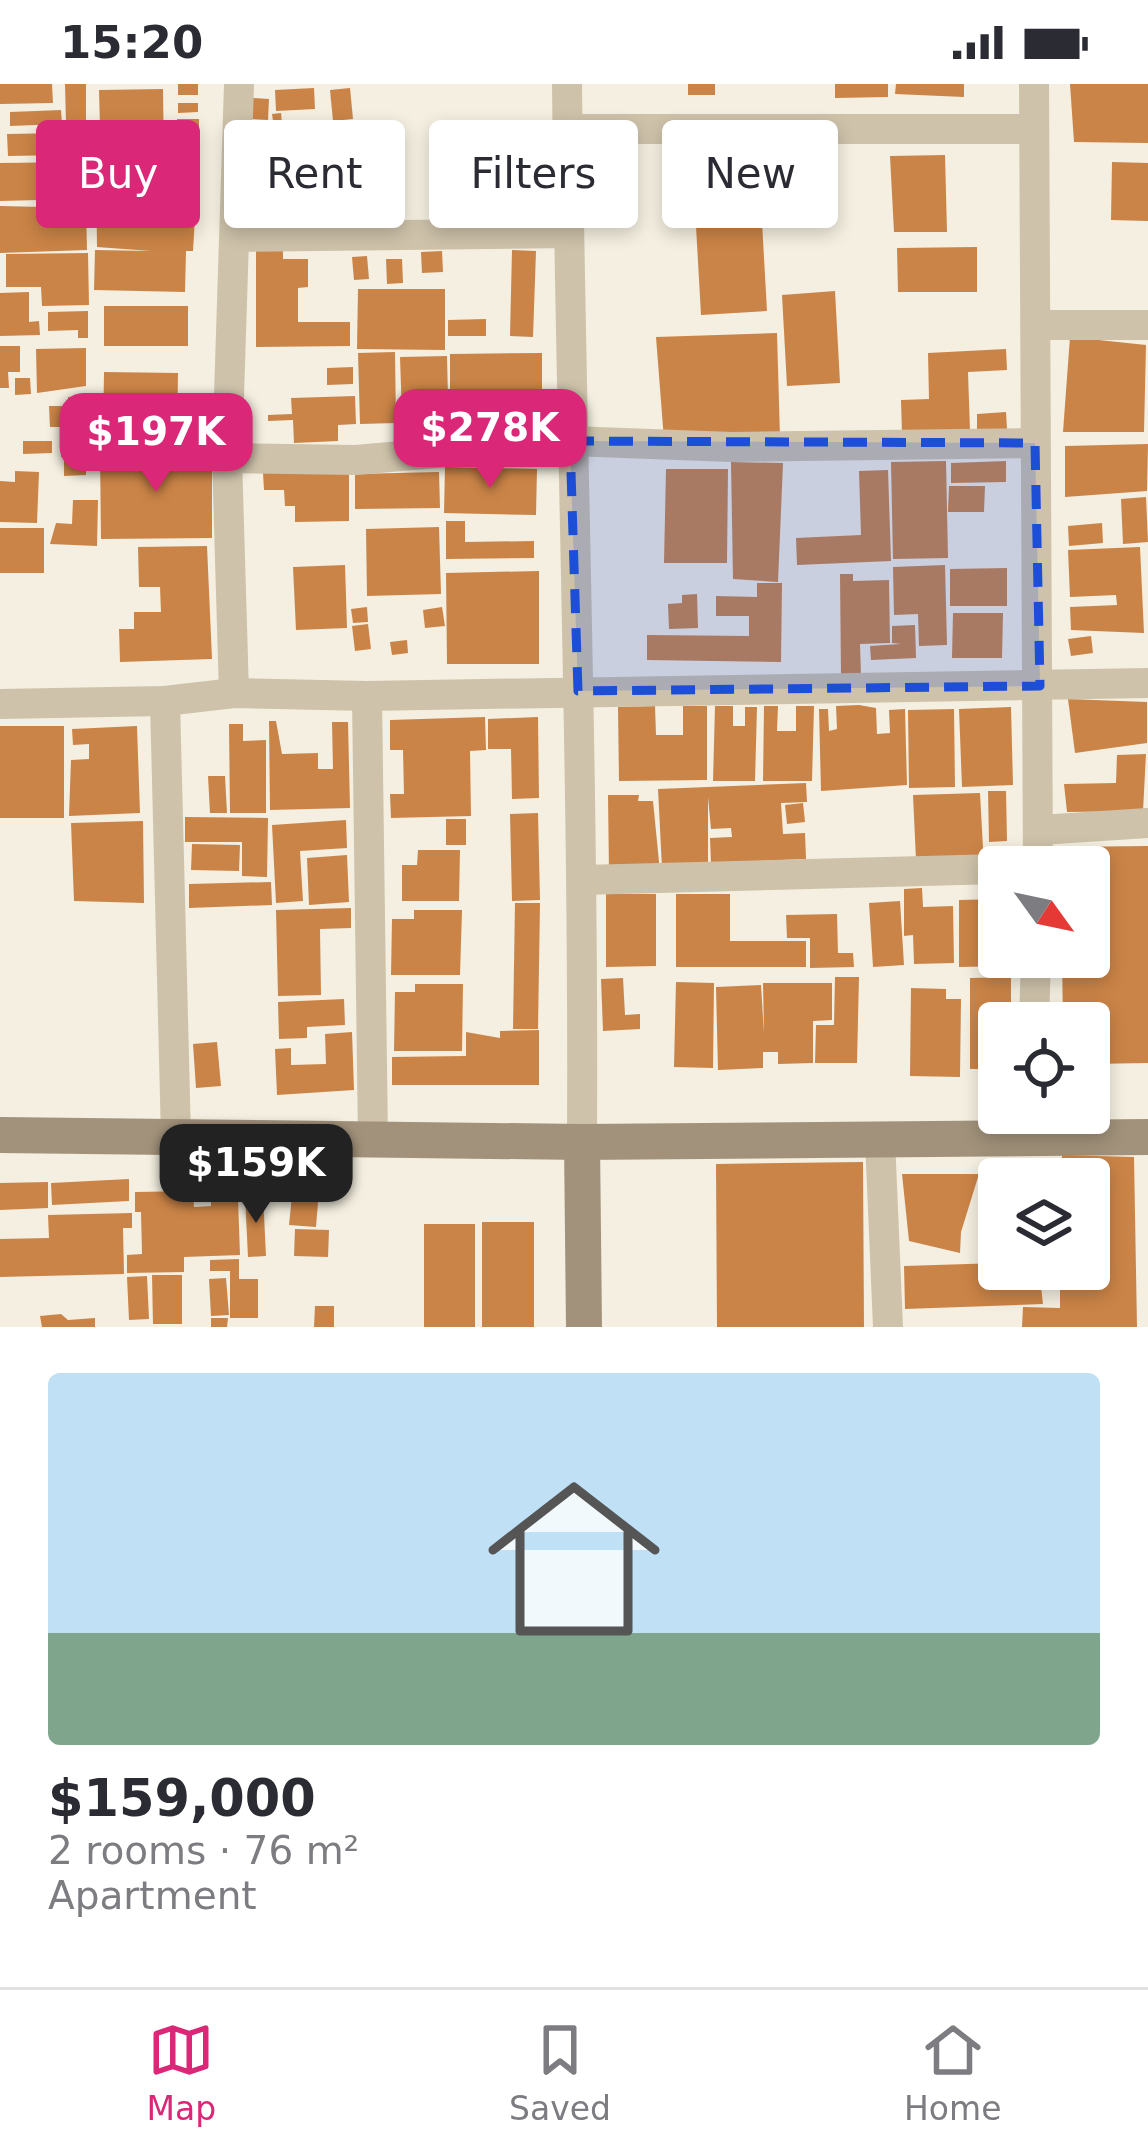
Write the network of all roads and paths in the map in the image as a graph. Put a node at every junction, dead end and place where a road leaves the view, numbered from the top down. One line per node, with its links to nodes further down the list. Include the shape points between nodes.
1 (239, 84): 9 (street)
2 (567, 84): 4 (street)
3 (1034, 84): 6 (street)
4 (568, 120)
5 (638, 129): 6 (street)
6 (1034, 129): 10 (street)
7 (569, 228): 8 (street)
8 (569, 233): 9 (street); 12 (street)
9 (235, 237): 14 (street)
10 (1036, 326): 11 (street); 13 (street)
11 (1148, 326)
12 (570, 441): 13 (street); 14 (street, via 356,460); 17 (street)
13 (1035, 443): 16 (street)
14 (227, 458): 18 (street)
15 (1148, 683): 16 (street)
16 (1040, 686): 17 (street); 23 (street)
17 (578, 692): 19 (street); 26 (street)
18 (234, 693): 19 (street); 20 (street)
19 (367, 696): 32 (street)
20 (165, 701): 21 (street); 30 (street)
21 (0, 704)
22 (1148, 823): 23 (street)
23 (1040, 830): 24 (street)
24 (1039, 846)
25 (978, 870): 26 (street)
26 (584, 880): 34 (street)
27 (978, 1130): 33 (street)
28 (1110, 1133): 31 (street)
29 (0, 1135): 30 (street)
30 (176, 1137): 32 (street)
31 (1148, 1137)
32 (373, 1139): 34 (street)
33 (880, 1139): 34 (street); 36 (street)
34 (582, 1142): 35 (street)
35 (584, 1327)
36 (888, 1327)

